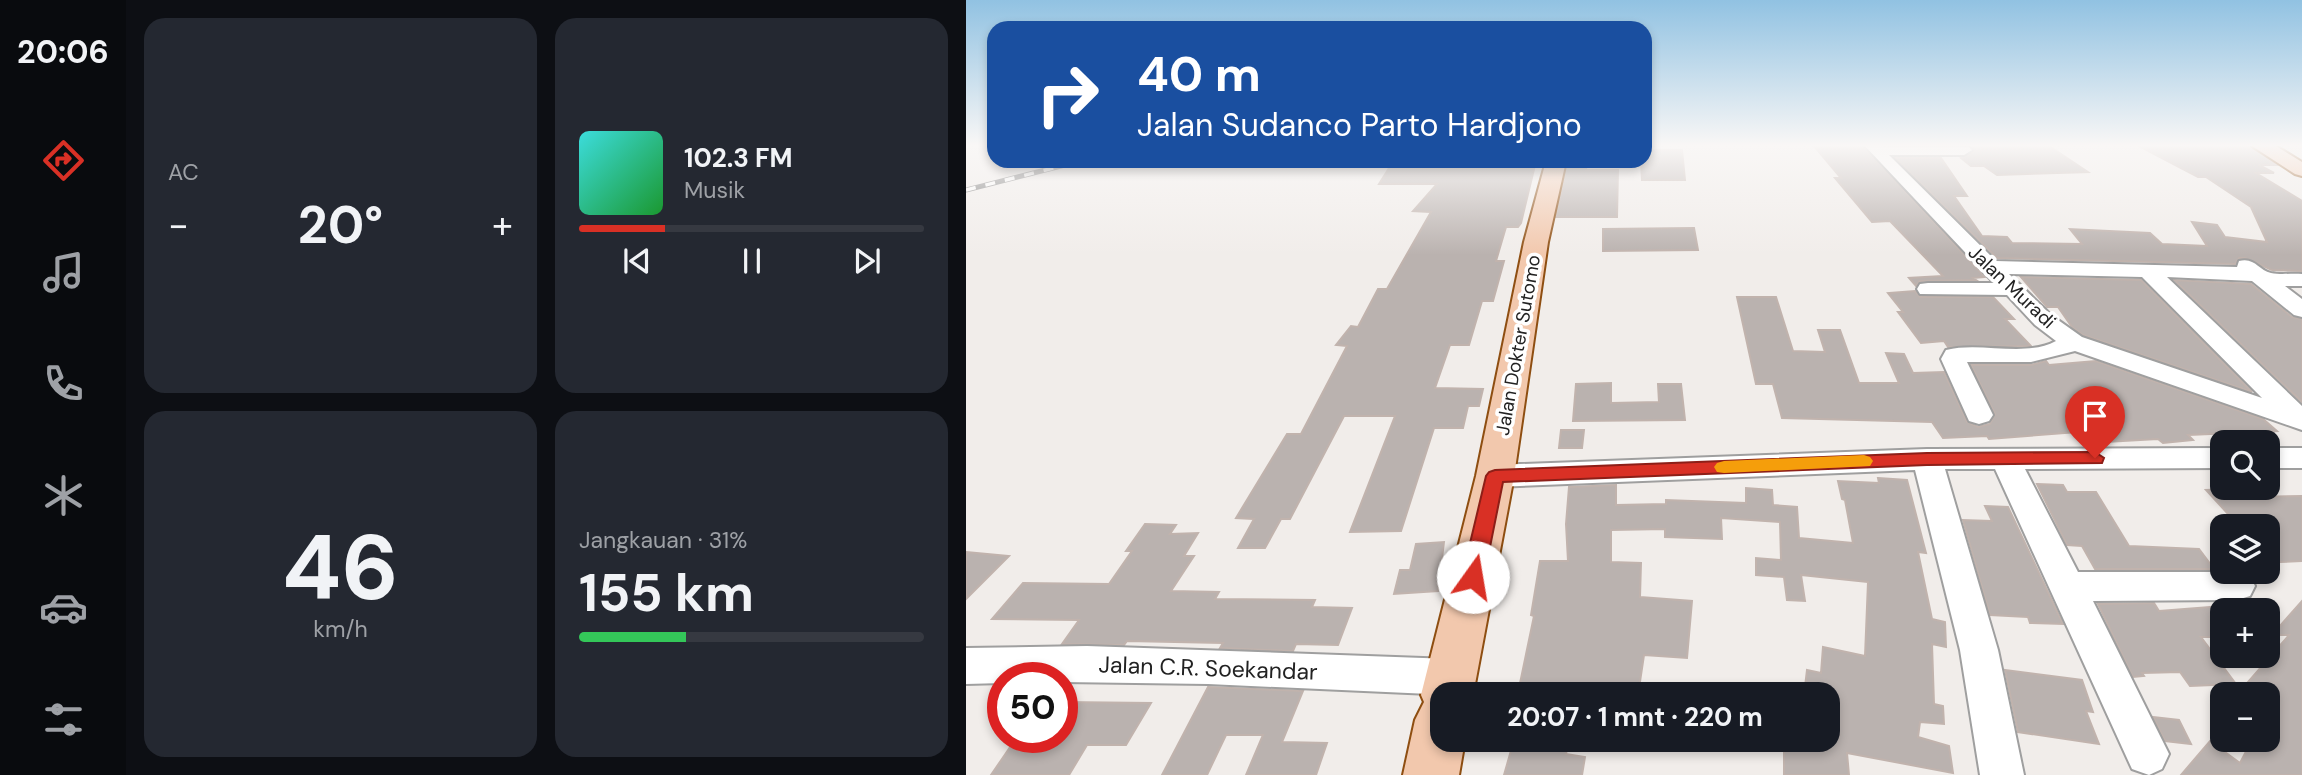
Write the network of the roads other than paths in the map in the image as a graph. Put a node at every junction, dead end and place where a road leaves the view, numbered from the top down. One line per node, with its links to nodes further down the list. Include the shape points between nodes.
1 (1551, 182): 18 (main road, Jalan Dokter Sutomo)
2 (1907, 182): 3 (street, Jalan Muradi)
3 (1992, 267): 4 (street); 8 (street, Jalan Muradi)
4 (2149, 272): 5 (street); 12 (street)
5 (2254, 272): 6 (street); 9 (street)
6 (2302, 280)
7 (1928, 289): 8 (street)
8 (2013, 289): 10 (street, Jalan Muradi)
9 (2302, 310)
10 (2073, 342): 11 (street, via 2061,350 1955,355 1952,359); 12 (street, Jalan Muradi)
11 (1979, 415)
12 (2302, 421)
13 (2210, 458): 17 (street)
14 (2280, 458): 15 (street)
15 (2302, 458)
16 (1927, 459): 17 (street); 18 (street); 27 (street, via 1979,650)
17 (2006, 460): 20 (street)
18 (1495, 476): 22 (main road, Jalan Dokter Sutomo)
19 (2237, 586): 20 (street)
20 (2068, 587): 25 (street)
21 (966, 666): 23 (street, Jalan C.R. Soekandar, via 1103,664)
22 (1450, 682)
23 (1430, 695)
24 (1436, 752): 26 (main road, Jalan Dokter Sutomo)
25 (2147, 754)
26 (1431, 775)
27 (2002, 775)

